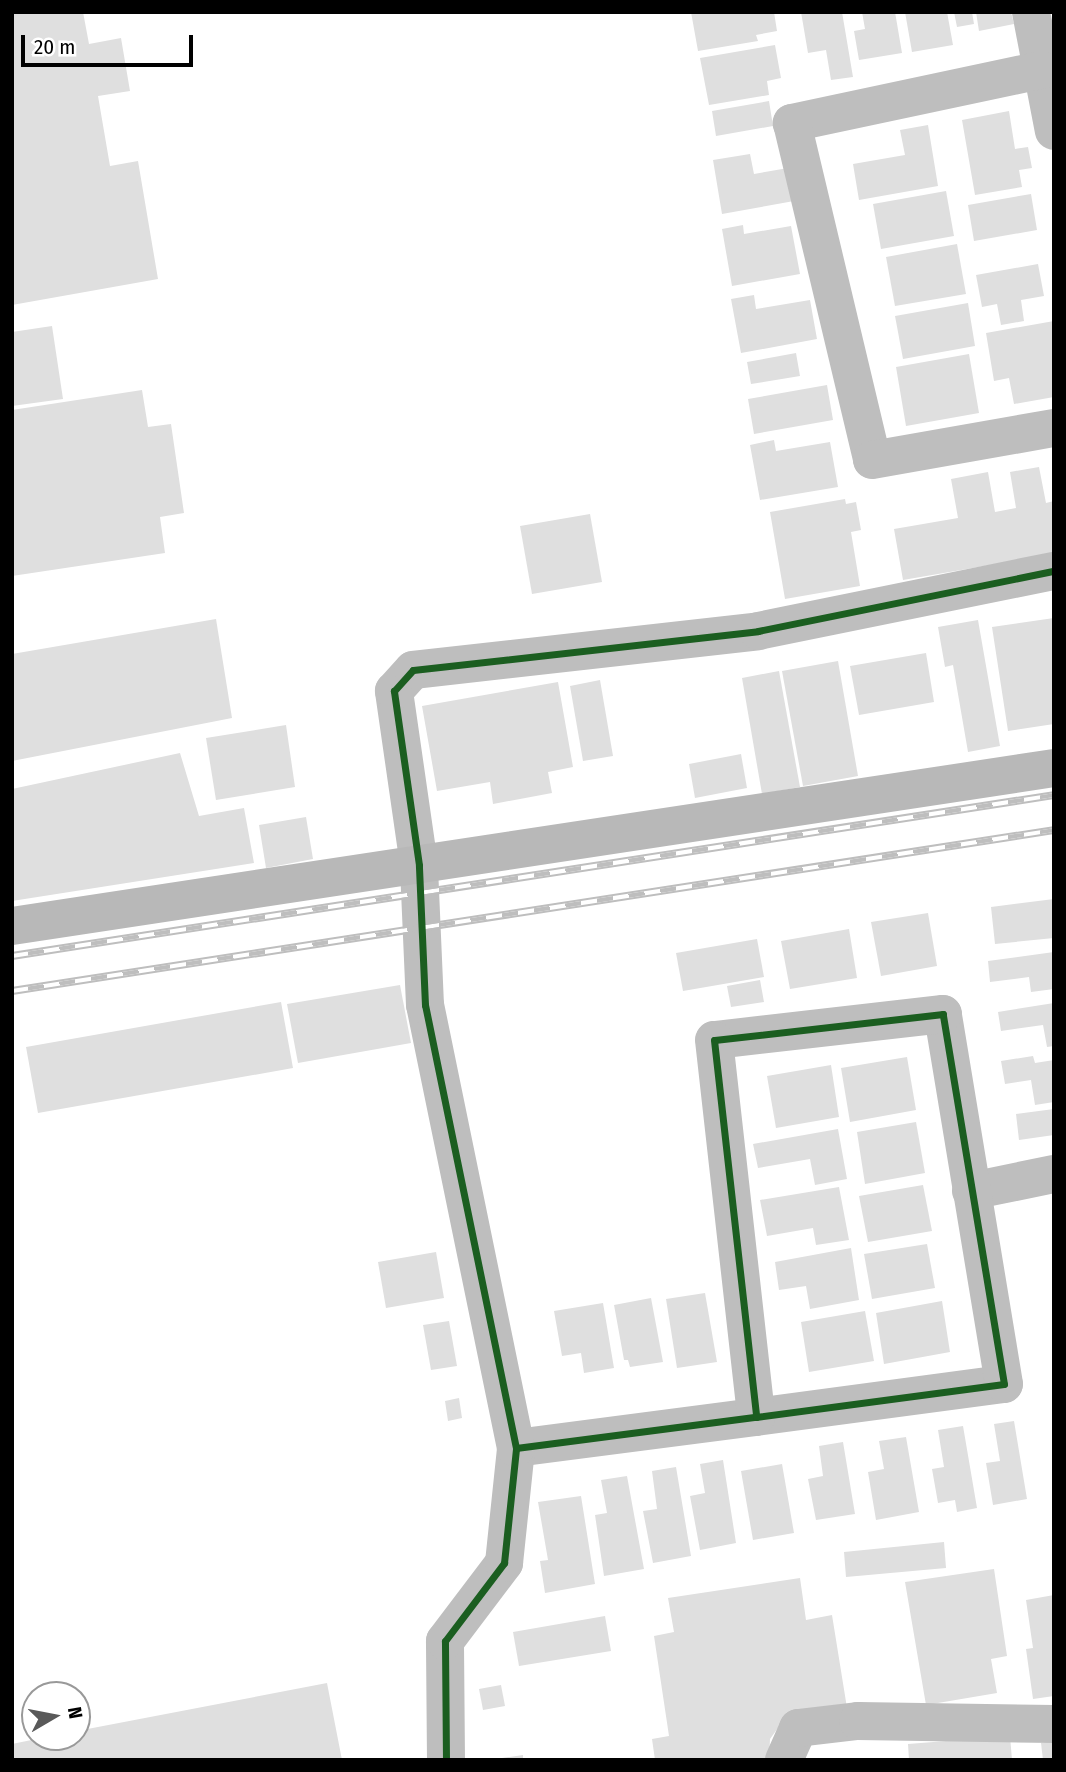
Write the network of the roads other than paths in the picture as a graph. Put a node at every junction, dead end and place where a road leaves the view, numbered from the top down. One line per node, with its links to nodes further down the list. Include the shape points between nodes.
1 (1031, 12): 2 (street)
2 (1041, 70): 3 (street); 4 (street, via 792,123 872,460)
3 (1054, 131)
4 (1054, 428)
5 (1054, 571): 7 (street, via 758,631 413,670 394,691)
6 (1054, 768): 7 (street)
7 (419, 865): 8 (street); 12 (street, via 425,1005)
8 (12, 926)
9 (1054, 1174): 10 (street)
10 (971, 1191): 11 (street, via 1004,1384); 11 (street, via 943,1014 714,1040)
11 (756, 1417): 12 (street)
12 (516, 1448): 14 (street, via 504,1563 445,1641)
13 (1054, 1724): 15 (street, via 858,1721 798,1728)
14 (446, 1760)
15 (784, 1760)

